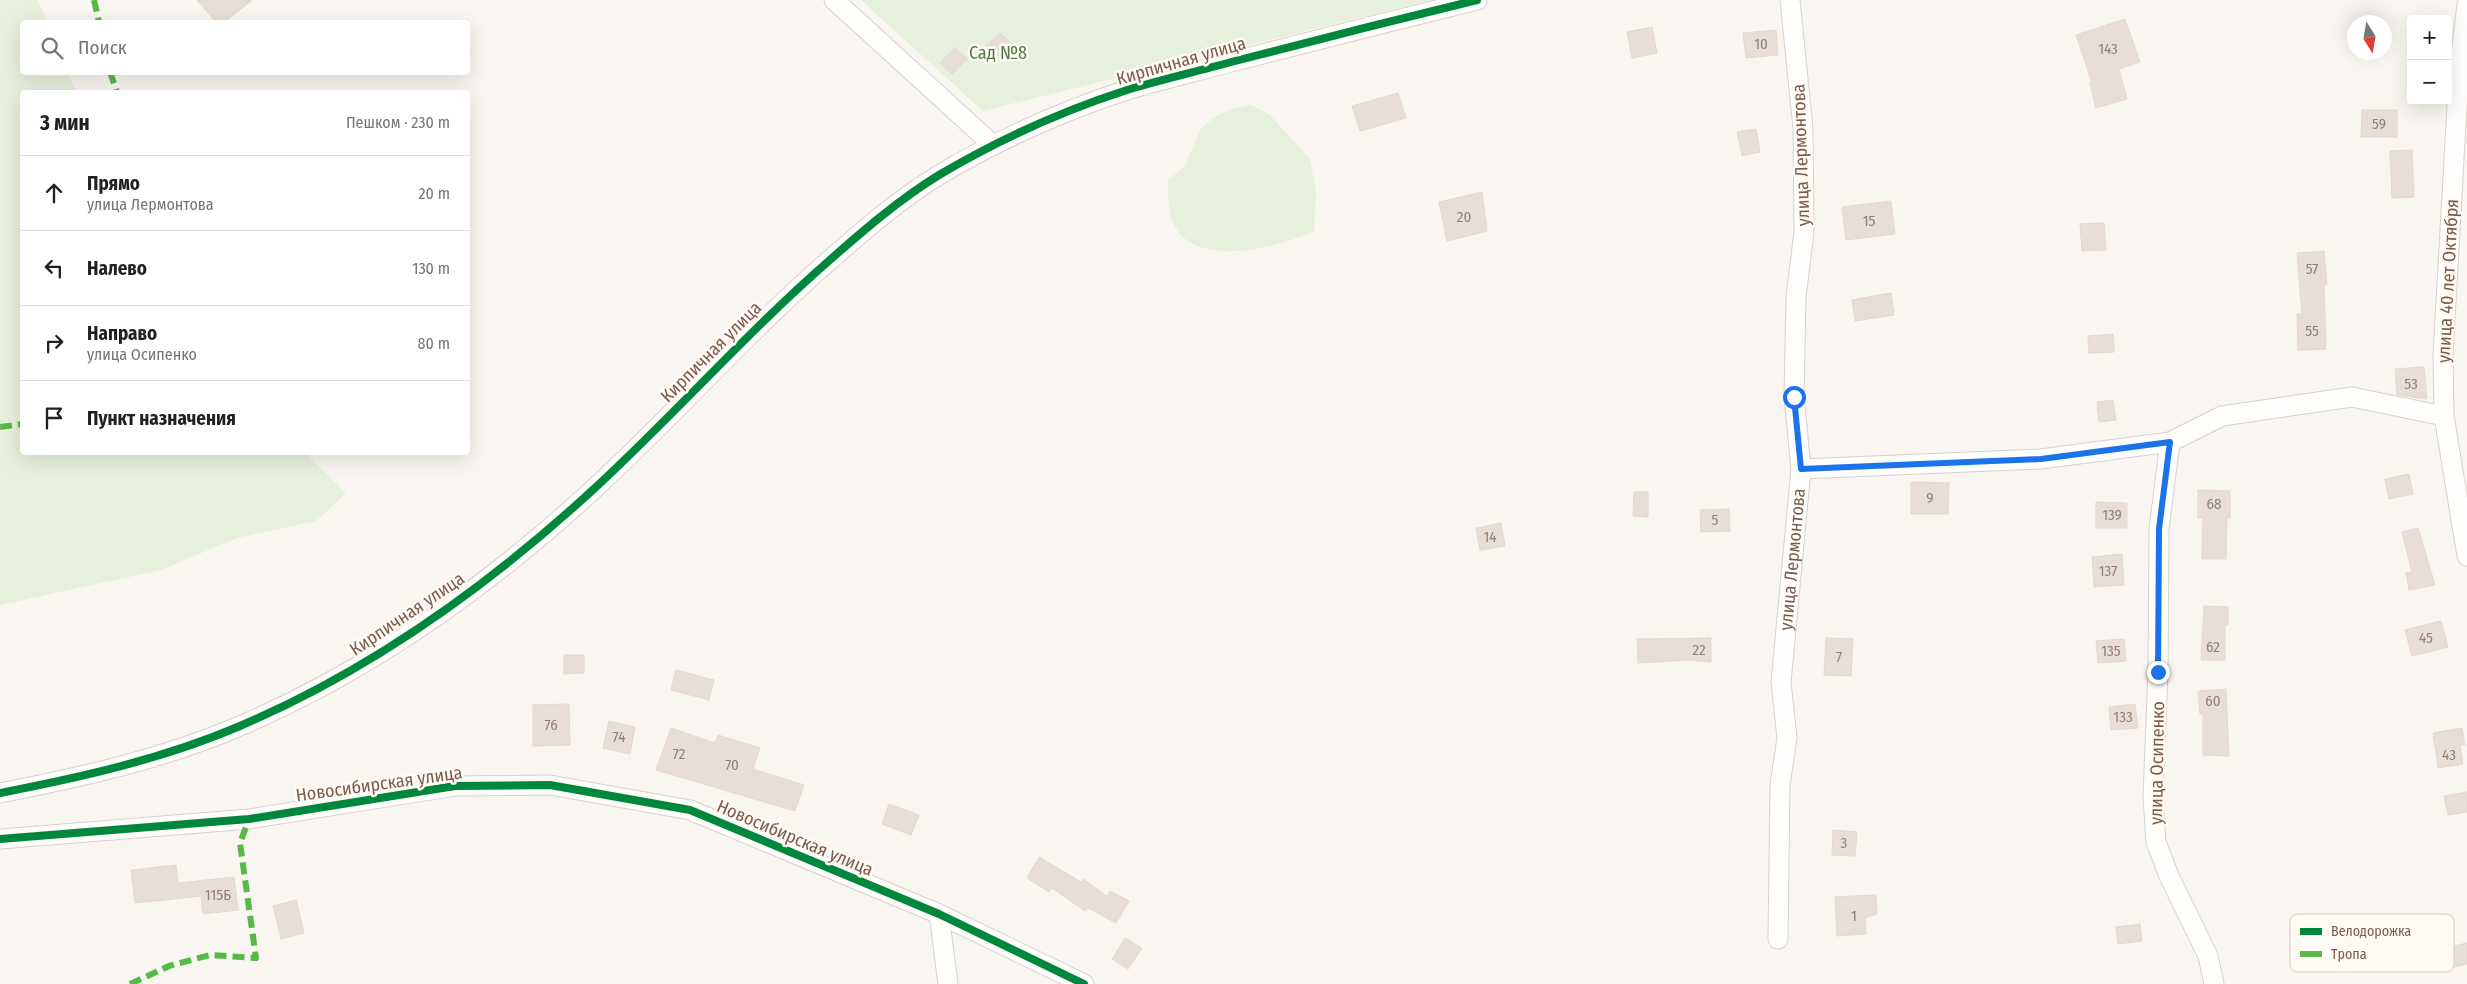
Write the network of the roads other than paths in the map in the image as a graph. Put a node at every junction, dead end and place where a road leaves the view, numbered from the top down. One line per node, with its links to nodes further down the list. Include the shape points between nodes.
1 (834, 0): 5 (street)
2 (1477, 0): 5 (street, Кирпичная улица, via 1127,90 1058,115)
3 (1790, 0): 8 (street, улица Лермонтова, via 1803,128 1804,232 1796,298 1794,397)
4 (2467, 5): 6 (street, улица 40 лет Октября, via 2458,81 2443,355)
5 (993, 145): 10 (street, Кирпичная улица, via 938,176 885,212 786,298 596,487 532,542 392,646 316,691 237,727 96,773)
6 (2444, 416): 7 (street, via 2352,397 2222,416); 9 (street, улица 40 лет Октября)
7 (2170, 442): 8 (street, via 2041,459); 16 (street, улица Осипенко, via 2159,529 2153,797 2156,842 2208,956)
8 (1801, 469): 13 (street, улица Лермонтова, via 1781,682 1787,738 1780,785)
9 (2467, 552)
10 (0, 793)
11 (0, 839): 12 (street, Новосибирская улица, via 249,819 455,786 550,784 690,810)
12 (938, 914): 14 (street); 15 (street, Новосибирская улица)
13 (1778, 939)
14 (948, 984)
15 (1084, 984)
16 (2214, 984)

